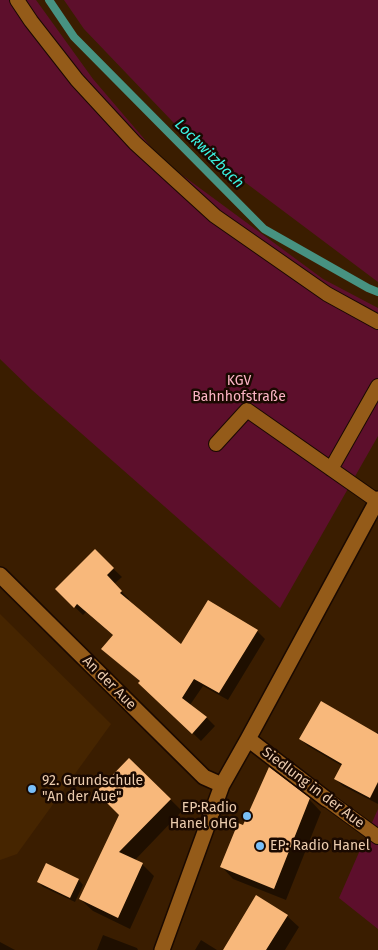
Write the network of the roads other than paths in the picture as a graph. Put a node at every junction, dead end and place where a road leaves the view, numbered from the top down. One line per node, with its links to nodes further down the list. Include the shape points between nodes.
1 (17, 0): 2 (lane, via 77,80 134,143 215,216 327,294)
2 (378, 322)
3 (378, 386): 5 (lane)
4 (216, 444): 5 (lane, via 247,410)
5 (331, 469): 6 (lane)
6 (378, 500): 8 (street)
7 (0, 575): 9 (street, An der Aue, via 204,777)
8 (248, 739): 9 (street); 10 (street, Siedlung in der Aue)
9 (222, 785): 12 (street)
10 (326, 799): 11 (lane, Siedlung in der Aue)
11 (378, 836)
12 (162, 950)

